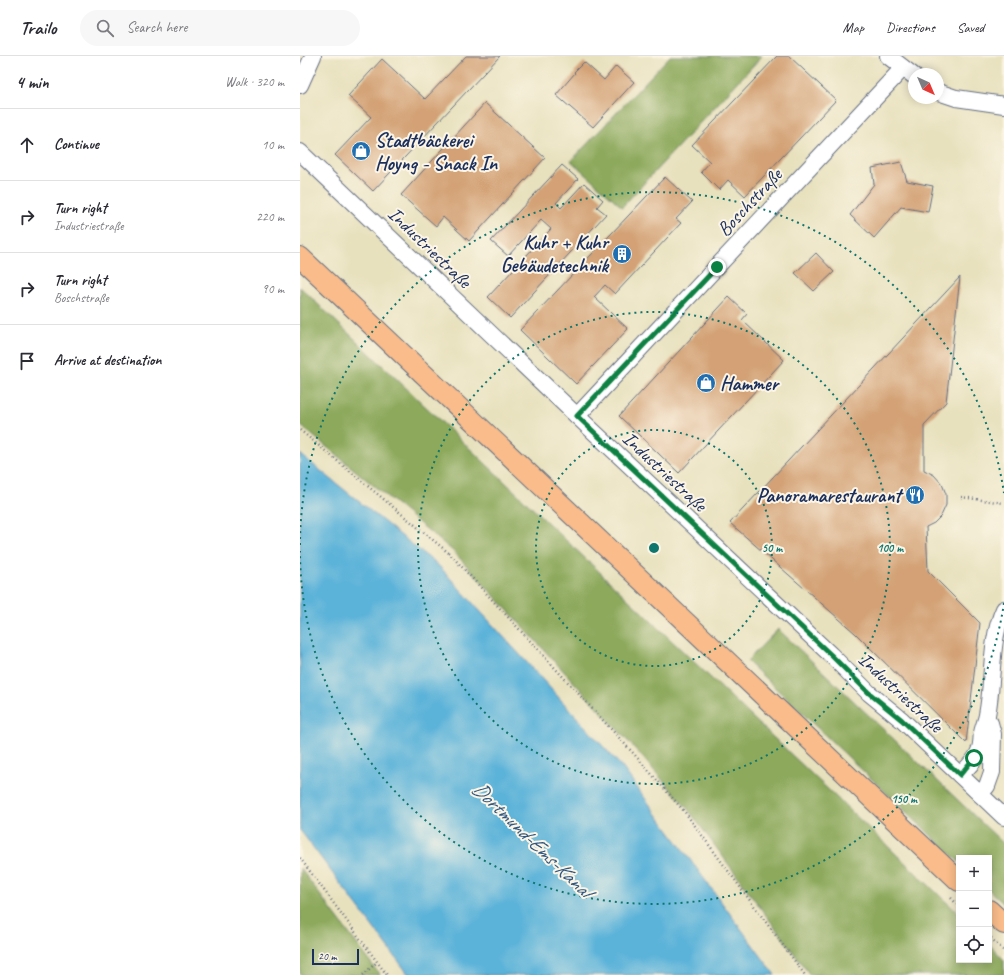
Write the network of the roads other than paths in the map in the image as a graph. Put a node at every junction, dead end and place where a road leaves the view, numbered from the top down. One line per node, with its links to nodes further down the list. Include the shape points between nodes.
1 (312, 56): 4 (street)
2 (888, 56): 3 (street)
3 (908, 72): 9 (street, Boschstraße)
4 (300, 85)
5 (944, 94): 6 (street)
6 (1004, 105)
7 (300, 152): 9 (street, Industriestraße)
8 (300, 257): 15 (main road)
9 (577, 416): 12 (street, Industriestraße, via 869,693 902,720)
10 (1004, 609): 11 (street, via 995,638)
11 (987, 716): 12 (street, via 979,752); 13 (street, via 993,734 992,772 987,786)
12 (960, 775): 13 (street, Industriestraße)
13 (980, 794): 14 (street, Industriestraße)
14 (1004, 817)
15 (956, 878)
16 (992, 913): 17 (main road)
17 (1004, 924)

